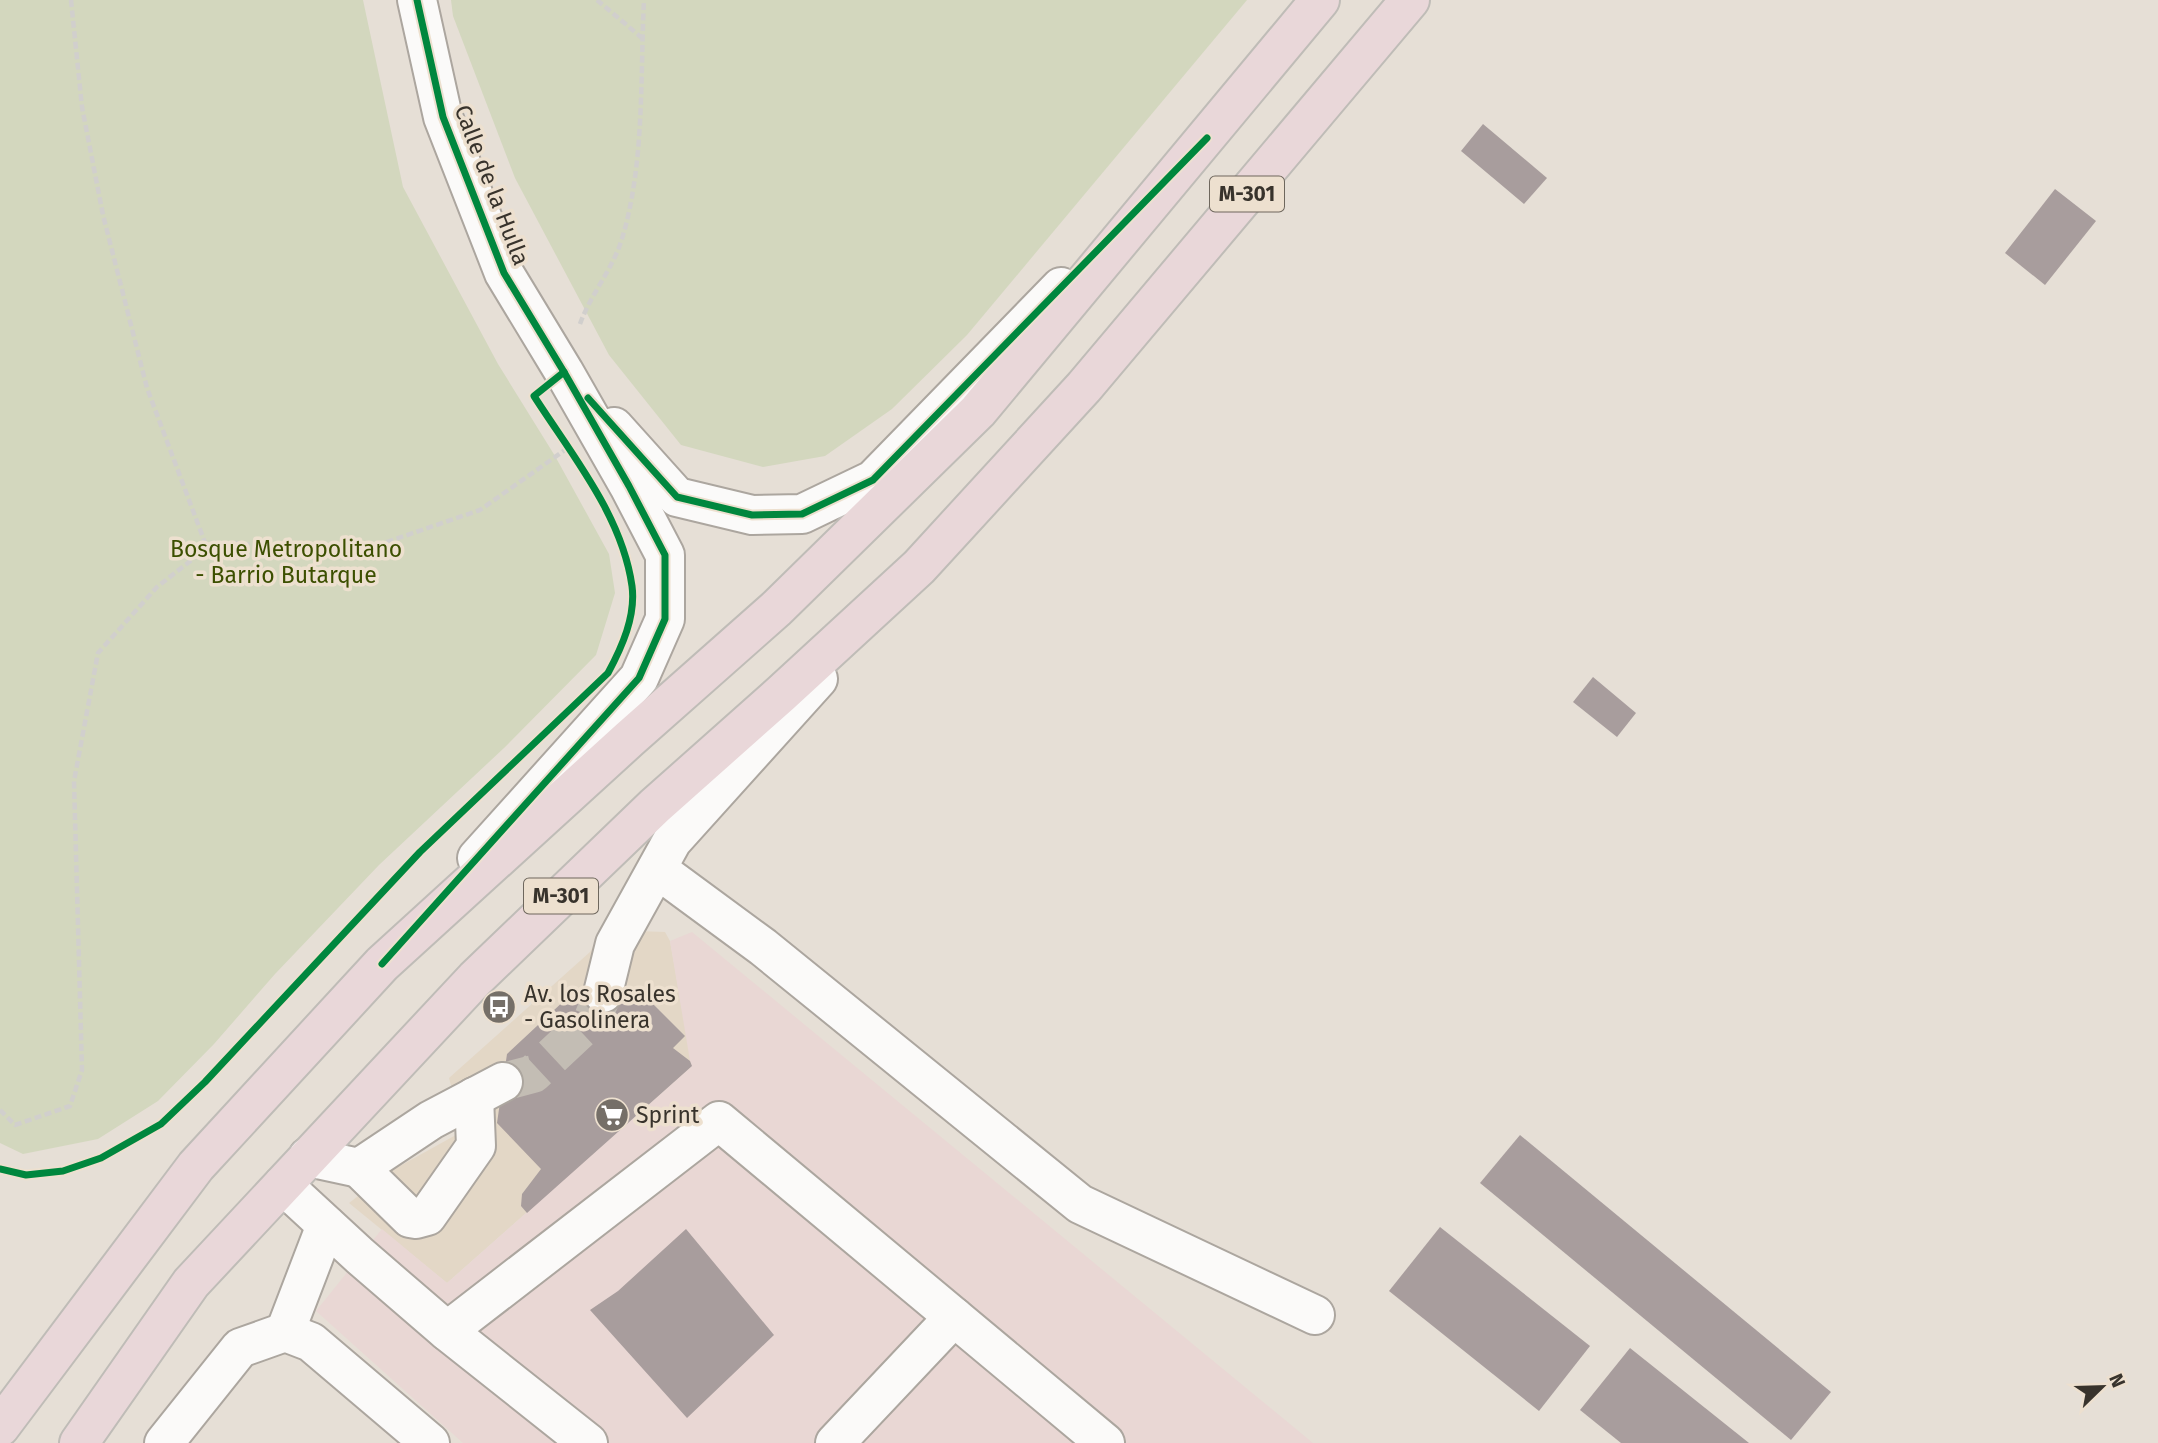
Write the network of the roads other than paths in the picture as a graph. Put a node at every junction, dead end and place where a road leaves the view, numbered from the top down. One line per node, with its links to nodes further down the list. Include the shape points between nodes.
1 (416, 0): 5 (street, Calle de la Hulla, via 443,117 504,273)
2 (1320, 0): 4 (highway, M-301)
3 (1410, 0): 6 (highway, M-301, via 1084,387)
4 (1207, 138): 5 (street, via 873,480 802,514 752,515 677,497); 8 (highway, M-301, via 978,411 777,608)
5 (564, 372): 8 (street, via 665,555 665,619 639,678)
6 (919, 567): 7 (street, via 673,841); 10 (highway, M-301, via 655,806 475,979)
7 (657, 869): 9 (street, via 615,944); 14 (street, via 764,947 1080,1204)
8 (382, 964): 18 (highway, M-301, via 196,1166)
9 (603, 993)
10 (308, 1157): 11 (street); 12 (highway, M-301)
11 (359, 1168): 11 (street, via 430,1120 488,1090 477,1146 427,1216 410,1218)
12 (283, 1185): 13 (street); 19 (highway, M-301, via 191,1283)
13 (327, 1225): 16 (street); 17 (street)
14 (1315, 1315)
15 (954, 1317): 16 (street, via 719,1121); 23 (street); 24 (street)
16 (447, 1331): 22 (street)
17 (285, 1332): 20 (street, via 240,1348); 21 (street, via 311,1342)
18 (0, 1427)
19 (79, 1443)
20 (164, 1443)
21 (430, 1443)
22 (588, 1443)
23 (835, 1443)
24 (1105, 1443)

